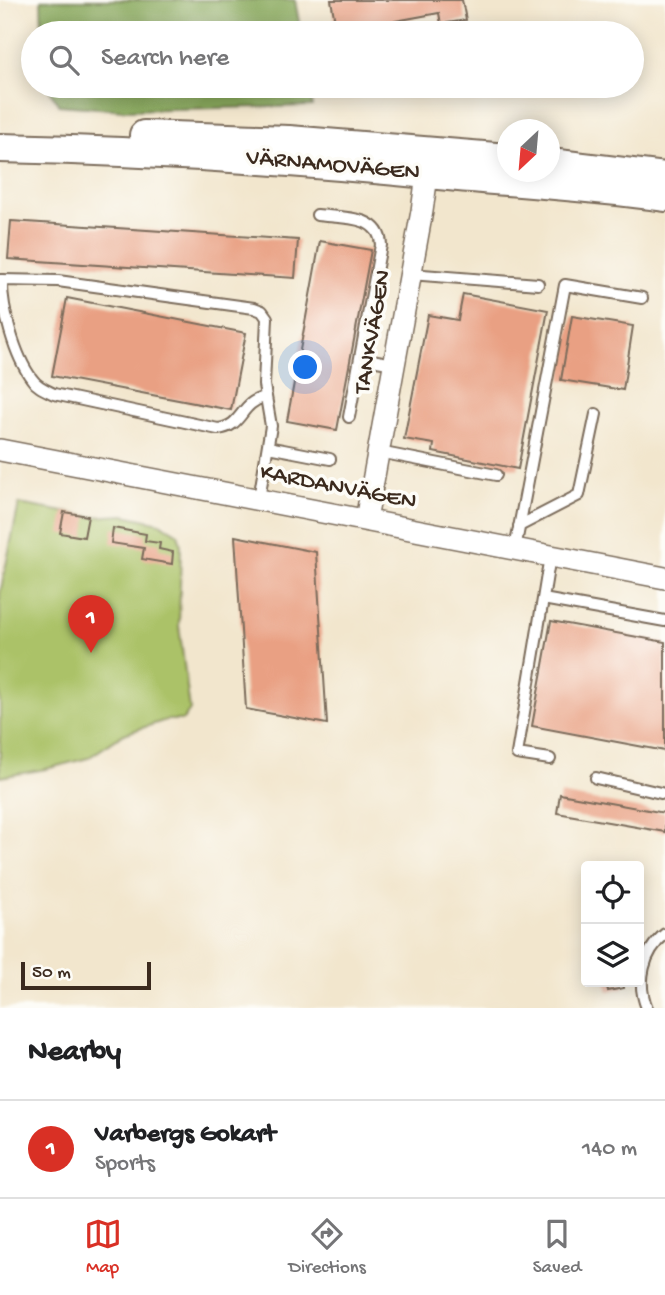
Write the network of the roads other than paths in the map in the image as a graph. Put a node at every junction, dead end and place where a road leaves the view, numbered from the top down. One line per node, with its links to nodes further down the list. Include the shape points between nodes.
1 (0, 133): 4 (main road, VÄRNAMOVÄGEN, via 192,135 384,146)
2 (0, 148): 4 (main road, VÄRNAMOVÄGEN, via 140,152 383,169)
3 (497, 159): 4 (main road, VÄRNAMOVÄGEN)
4 (428, 163): 7 (main road, VÄRNAMOVÄGEN); 9 (street, TANKVÄGEN)
5 (560, 164): 6 (main road)
6 (665, 177)
7 (665, 197)
8 (317, 215): 13 (lane, via 366,221 381,235)
9 (410, 274): 11 (lane); 14 (street, TANKVÄGEN)
10 (1, 280): 15 (lane, via 58,281 262,311 267,318); 15 (lane, via 3,310 25,369 39,387 54,394 218,429 234,424 248,404)
11 (537, 284)
12 (642, 298): 25 (lane, via 565,285)
13 (360, 358): 14 (lane); 17 (lane)
14 (394, 364): 20 (street, TANKVÄGEN)
15 (265, 397): 18 (lane, via 271,417)
16 (596, 414): 25 (lane, via 579,495)
17 (349, 417)
18 (268, 447): 21 (lane); 23 (lane)
19 (0, 450): 23 (street, KARDANVÄGEN)
20 (379, 452): 22 (lane); 24 (street, TANKVÄGEN)
21 (330, 459)
22 (496, 475)
23 (259, 499): 24 (street, KARDANVÄGEN)
24 (366, 520): 26 (street, KARDANVÄGEN)
25 (519, 526): 26 (lane)
26 (515, 549): 27 (street, KARDANVÄGEN)
27 (550, 556): 28 (street, KARDANVÄGEN); 29 (lane)
28 (665, 578)
29 (543, 599): 30 (lane); 31 (lane, via 517,754)
30 (665, 621)
31 (550, 759)
32 (596, 778): 33 (lane)
33 (665, 794)
34 (665, 934): 35 (lane, via 643,967)
35 (647, 1008)

